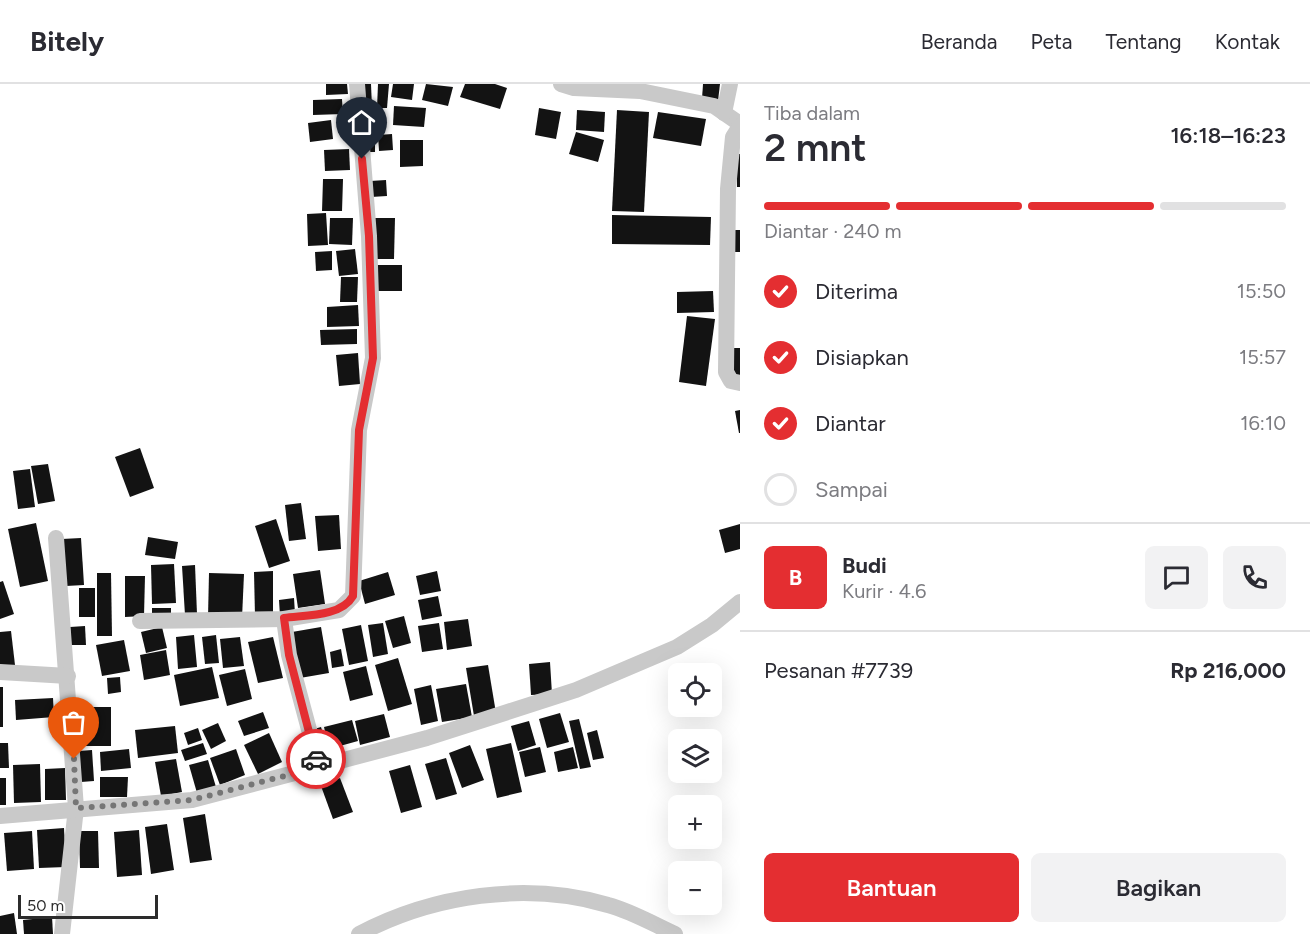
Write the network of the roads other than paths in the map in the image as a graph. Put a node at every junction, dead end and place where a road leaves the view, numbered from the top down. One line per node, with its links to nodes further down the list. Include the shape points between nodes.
1 (357, 84): 9 (street, via 369,236 373,358 359,430 353,596 339,610)
2 (561, 84): 4 (street, via 640,91 714,106)
3 (730, 84): 4 (street)
4 (724, 113): 5 (street)
5 (740, 125): 6 (street, via 733,137 728,189 726,372 730,381)
6 (740, 383)
7 (56, 538): 12 (street)
8 (740, 602): 13 (street, via 677,647 576,690 427,738)
9 (284, 618): 10 (street); 13 (street, via 289,655)
10 (140, 621)
11 (0, 672): 12 (street)
12 (68, 676): 14 (street)
13 (319, 767): 14 (street, via 192,800)
14 (76, 808): 15 (street); 16 (street)
15 (0, 816)
16 (62, 934)
17 (359, 934): 18 (street, via 389,918 449,900 499,894 558,895 609,905)
18 (675, 934)

